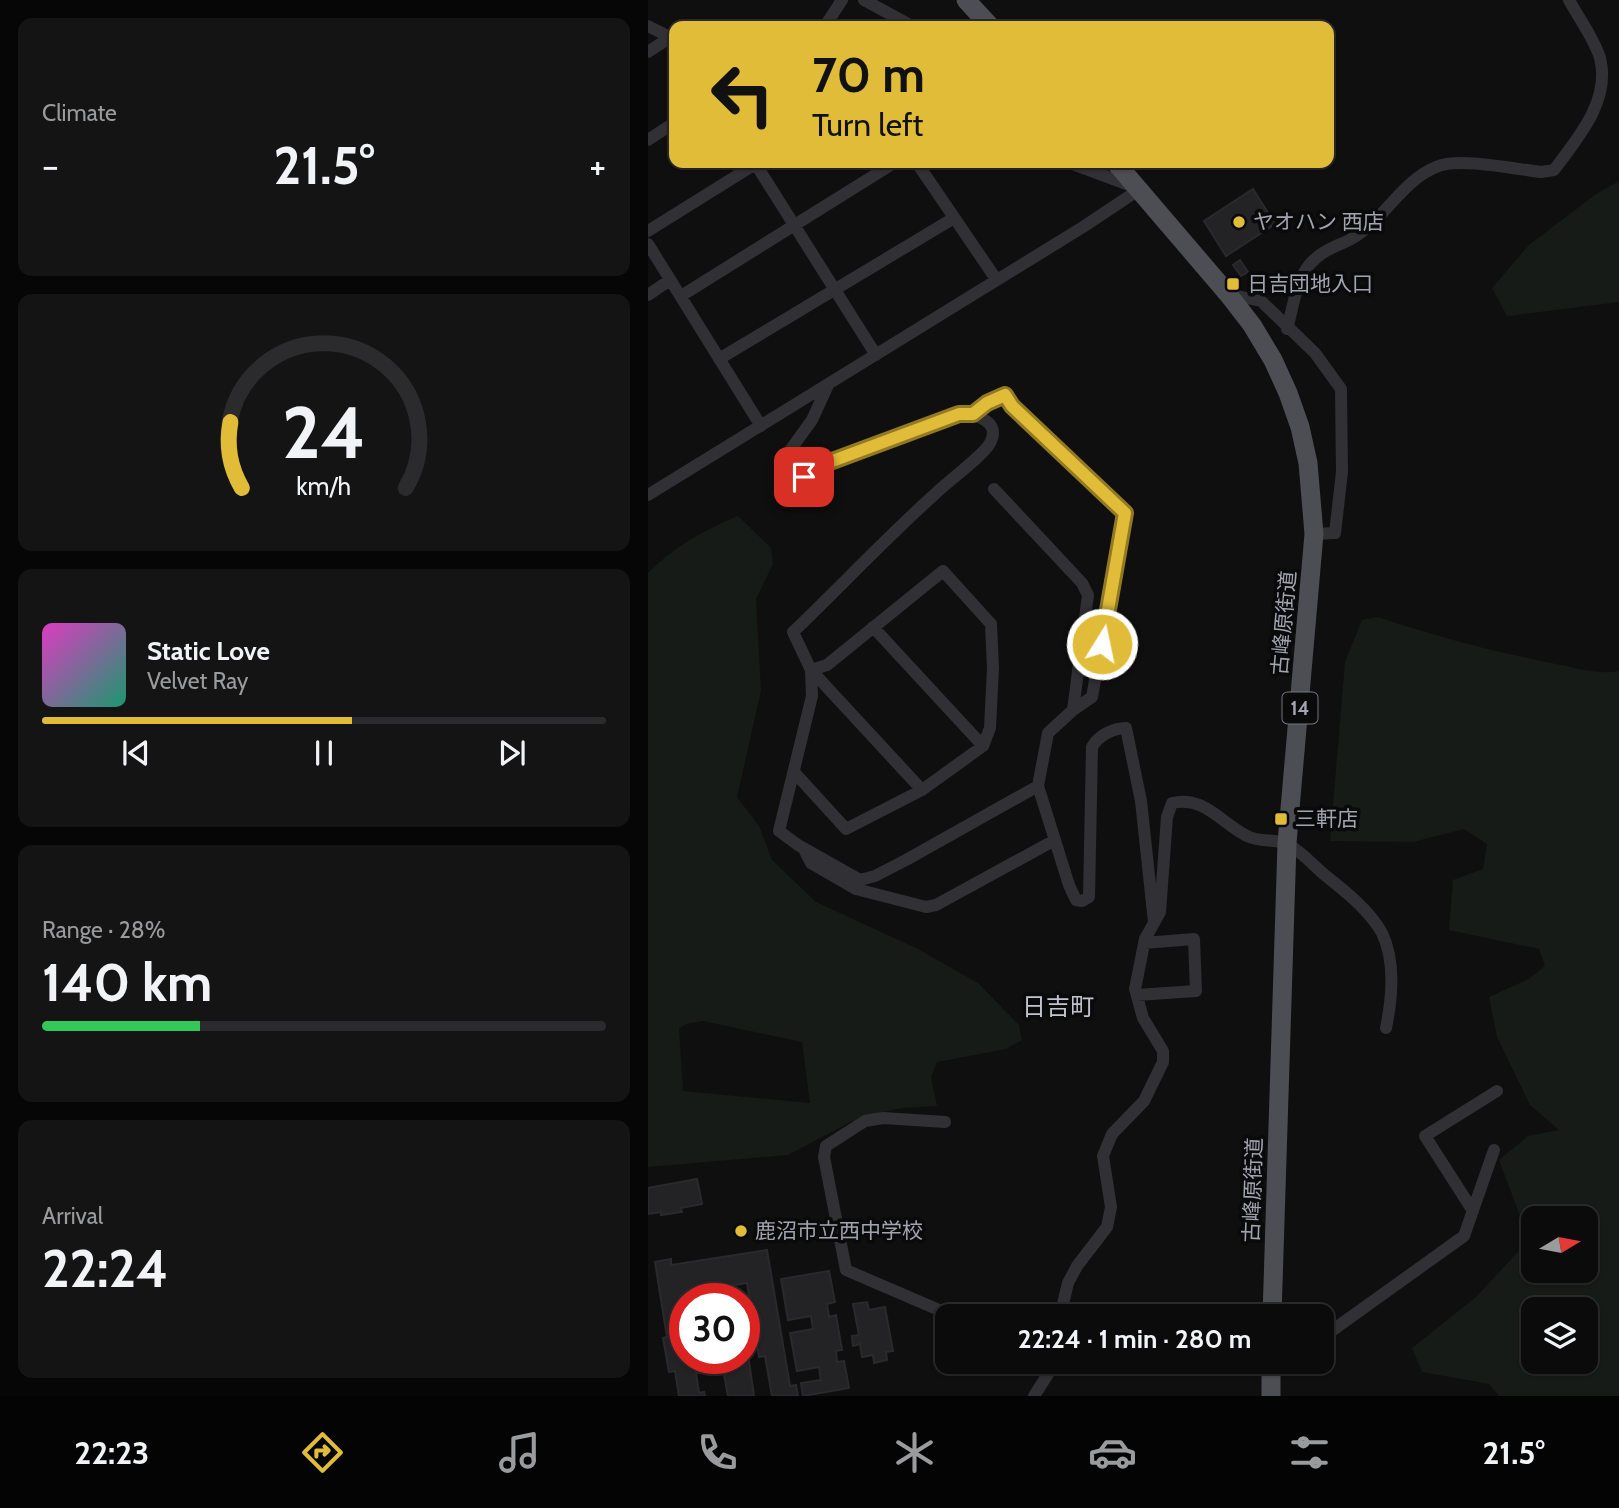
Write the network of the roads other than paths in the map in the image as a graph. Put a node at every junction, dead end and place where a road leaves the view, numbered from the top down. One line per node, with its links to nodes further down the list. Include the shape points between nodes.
1 (842, 0): 5 (street)
2 (864, 0): 6 (street)
3 (966, 0): 7 (main road)
4 (1569, 0): 31 (street, via 1600,57 1603,88 1575,142 1554,170 1461,162 1436,167 1410,183 1368,228 1326,249 1311,263)
5 (828, 21)
6 (903, 21)
7 (985, 21)
8 (648, 26): 9 (street)
9 (669, 36)
10 (669, 40): 11 (street)
11 (648, 52)
12 (669, 127): 13 (street)
13 (648, 140)
14 (748, 168): 23 (street)
15 (759, 168): 22 (street)
16 (886, 168): 22 (street)
17 (920, 168): 21 (street)
18 (1083, 168): 20 (street)
19 (1121, 168): 20 (main road, 古峰原街道 / 14)
20 (1140, 189): 25 (street); 28 (main road, 古峰原街道 / 14)
21 (954, 218): 25 (street); 27 (street)
22 (794, 225): 27 (street); 30 (street)
23 (648, 231)
24 (648, 244): 26 (street)
25 (996, 279): 32 (street)
26 (670, 280): 29 (street); 30 (street)
27 (835, 289): 32 (street); 33 (street)
28 (1228, 294): 31 (street, via 1261,301); 39 (main road, 古峰原街道 / 14, via 1273,360 1300,427)
29 (648, 295)
30 (681, 296): 33 (street)
31 (1287, 329): 39 (street, via 1315,354 1341,389 1342,472 1335,533)
32 (876, 355): 34 (street)
33 (719, 359): 36 (street)
34 (828, 385): 35 (street, via 812,420 783,460 781,469 787,480 797,480 827,463 959,414); 36 (street)
35 (973, 414): 41 (street, via 985,418 992,429 992,442 793,632); 42 (street, via 1005,395 1125,513 1092,697)
36 (761, 426): 37 (street)
37 (650, 489)
38 (994, 489): 42 (street, via 1088,595)
39 (1314, 534): 48 (main road, 古峰原街道 / 14)
40 (873, 627): 41 (street, via 827,665); 43 (street); 43 (street, via 943,571 991,624 990,728)
41 (811, 670): 44 (street, via 812,696); 46 (street)
42 (1073, 710): 45 (street, via 1048,733)
43 (983, 746): 46 (street)
44 (794, 772): 46 (street, via 846,829); 49 (street, via 779,831)
45 (1038, 786): 47 (street); 49 (street, via 876,876 860,880)
46 (922, 790)
47 (1055, 840): 49 (street, via 936,905 926,906 856,889 811,863); 50 (street, via 1069,885 1076,900 1082,901 1089,897 1092,747 1097,738 1126,729 1141,801)
48 (1287, 843): 50 (street, via 1258,841 1203,805 1172,803 1160,912); 53 (street, via 1339,887 1382,934 1392,996); 59 (main road, 古峰原街道 / 14)
49 (804, 848)
50 (1154, 922): 51 (street)
51 (1144, 943): 52 (street); 52 (street, via 1194,939 1196,991)
52 (1137, 995): 58 (street, via 1143,1018 1163,1051 1163,1062 1144,1101 1112,1134 1103,1156 1111,1207 1107,1227 1077,1266)
53 (1386, 1028)
54 (1497, 1091): 57 (street, via 1425,1136)
55 (945, 1122): 60 (street, via 865,1121 826,1146 824,1157 846,1270)
56 (1494, 1150): 57 (street)
57 (1473, 1210): 61 (street, via 1464,1236)
58 (1063, 1304)
59 (1272, 1304)
60 (935, 1308)
61 (1334, 1329)
62 (1048, 1374): 64 (street)
63 (1271, 1374): 65 (main road)
64 (1034, 1396)
65 (1271, 1396)

